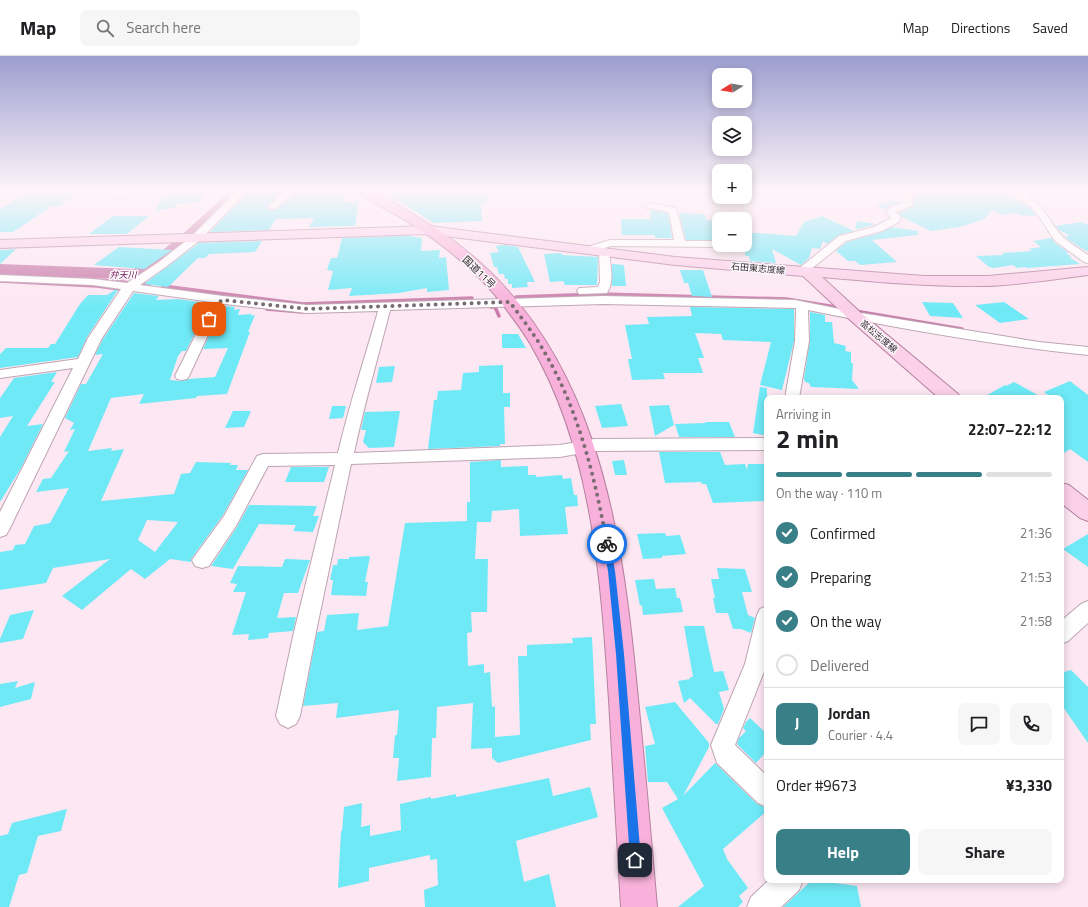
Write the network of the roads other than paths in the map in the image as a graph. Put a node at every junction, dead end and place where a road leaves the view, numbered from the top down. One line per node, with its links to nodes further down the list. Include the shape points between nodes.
1 (204, 230): 6 (street)
2 (429, 230): 6 (main road, 石田東志度線); 10 (main road, 石田東志度線); 17 (highway, 国道11号, via 456,250)
3 (677, 230): 8 (street)
4 (876, 230): 14 (street, via 843,238)
5 (1053, 230): 12 (street, via 1059,239)
6 (196, 238): 7 (main road, 石田東志度線); 16 (street)
7 (0, 244)
8 (680, 244): 9 (street); 10 (street, via 610,244)
9 (712, 244)
10 (589, 250): 11 (main road, 石田東志度線)
11 (604, 251): 14 (main road, 石田東志度線, via 675,261); 17 (street, via 606,282 603,290)
12 (1088, 260)
13 (1088, 271): 14 (main road, 石田東志度線, via 1020,280 988,281 924,280)
14 (805, 272): 21 (main road, 高松志度線)
15 (0, 278): 16 (street, via 93,282)
16 (130, 287): 18 (street); 23 (street, via 111,312)
17 (506, 298): 19 (street); 20 (street); 29 (highway, 国道11号, via 545,353 572,410)
18 (222, 300): 20 (street, via 308,309); 25 (street, via 216,305)
19 (802, 305): 21 (street); 26 (street, via 802,341)
20 (385, 306): 30 (street)
21 (855, 316): 22 (street, via 1039,346); 27 (main road, 高松志度線)
22 (1088, 351)
23 (83, 362): 24 (street); 33 (street)
24 (0, 374)
25 (182, 376)
26 (793, 395)
27 (947, 395)
28 (764, 444): 29 (street)
29 (584, 446): 30 (street, via 560,451); 41 (highway, 国道11号, via 600,506 612,571)
30 (344, 459): 34 (street, via 263,460 230,521); 38 (street)
31 (1064, 493): 32 (main road)
32 (1088, 512)
33 (1, 526)
34 (202, 560)
35 (1088, 610): 37 (street)
36 (764, 629): 39 (street, via 756,664 723,745 726,754)
37 (1064, 631)
38 (288, 716)
39 (764, 791)
40 (786, 883): 42 (street)
41 (639, 907)
42 (761, 907)

